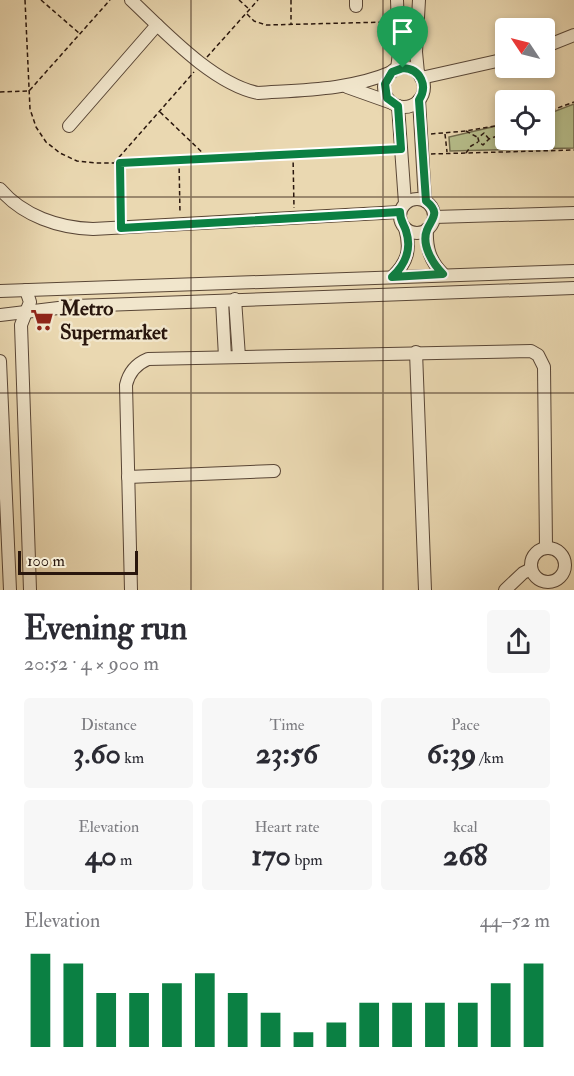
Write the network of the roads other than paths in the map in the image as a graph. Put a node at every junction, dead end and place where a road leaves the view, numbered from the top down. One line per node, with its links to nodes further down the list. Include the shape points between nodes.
1 (131, 0): 4 (street)
2 (397, 0): 8 (street)
3 (418, 0): 9 (street, via 416,52)
4 (157, 25): 10 (street, via 231,84 258,93); 13 (street)
5 (574, 35): 6 (street)
6 (555, 43)
7 (495, 61): 9 (street)
8 (394, 70): 9 (street, via 408,68); 10 (street); 12 (street, via 385,84 387,98)
9 (420, 75): 11 (street, via 424,89)
10 (346, 86): 12 (street)
11 (419, 100): 12 (street, via 409,106); 15 (street)
12 (395, 105): 16 (street)
13 (69, 126)
14 (0, 189): 16 (street, via 24,209 73,228 294,218)
15 (426, 201): 16 (street, via 417,198); 18 (street)
16 (403, 208): 19 (street)
17 (574, 213): 18 (street)
18 (434, 217): 20 (street)
19 (405, 228): 20 (street, via 416,233); 23 (street, via 408,252 402,268)
20 (427, 230): 22 (street, via 428,251)
21 (574, 271): 22 (street)
22 (443, 274): 23 (street)
23 (392, 277): 25 (street)
24 (574, 288): 27 (street)
25 (26, 290): 26 (street); 29 (street, via 30,302)
26 (0, 291)
27 (235, 299): 28 (street); 33 (street)
28 (222, 300): 29 (street); 32 (street)
29 (26, 311): 30 (street); 43 (street, via 21,325)
30 (0, 315)
31 (416, 352): 33 (street); 37 (street, via 527,350 541,359); 45 (street)
32 (225, 357): 33 (street); 36 (street, via 148,359 132,370 126,390)
33 (239, 357)
34 (0, 361): 42 (street)
35 (274, 471): 36 (street)
36 (128, 477): 44 (street)
37 (546, 547): 38 (street); 39 (street, via 536,553)
38 (569, 556): 40 (street)
39 (531, 569): 41 (street); 46 (street)
40 (569, 574): 41 (street)
41 (547, 586)
42 (10, 590)
43 (30, 590)
44 (131, 590)
45 (425, 590)
46 (505, 590)

